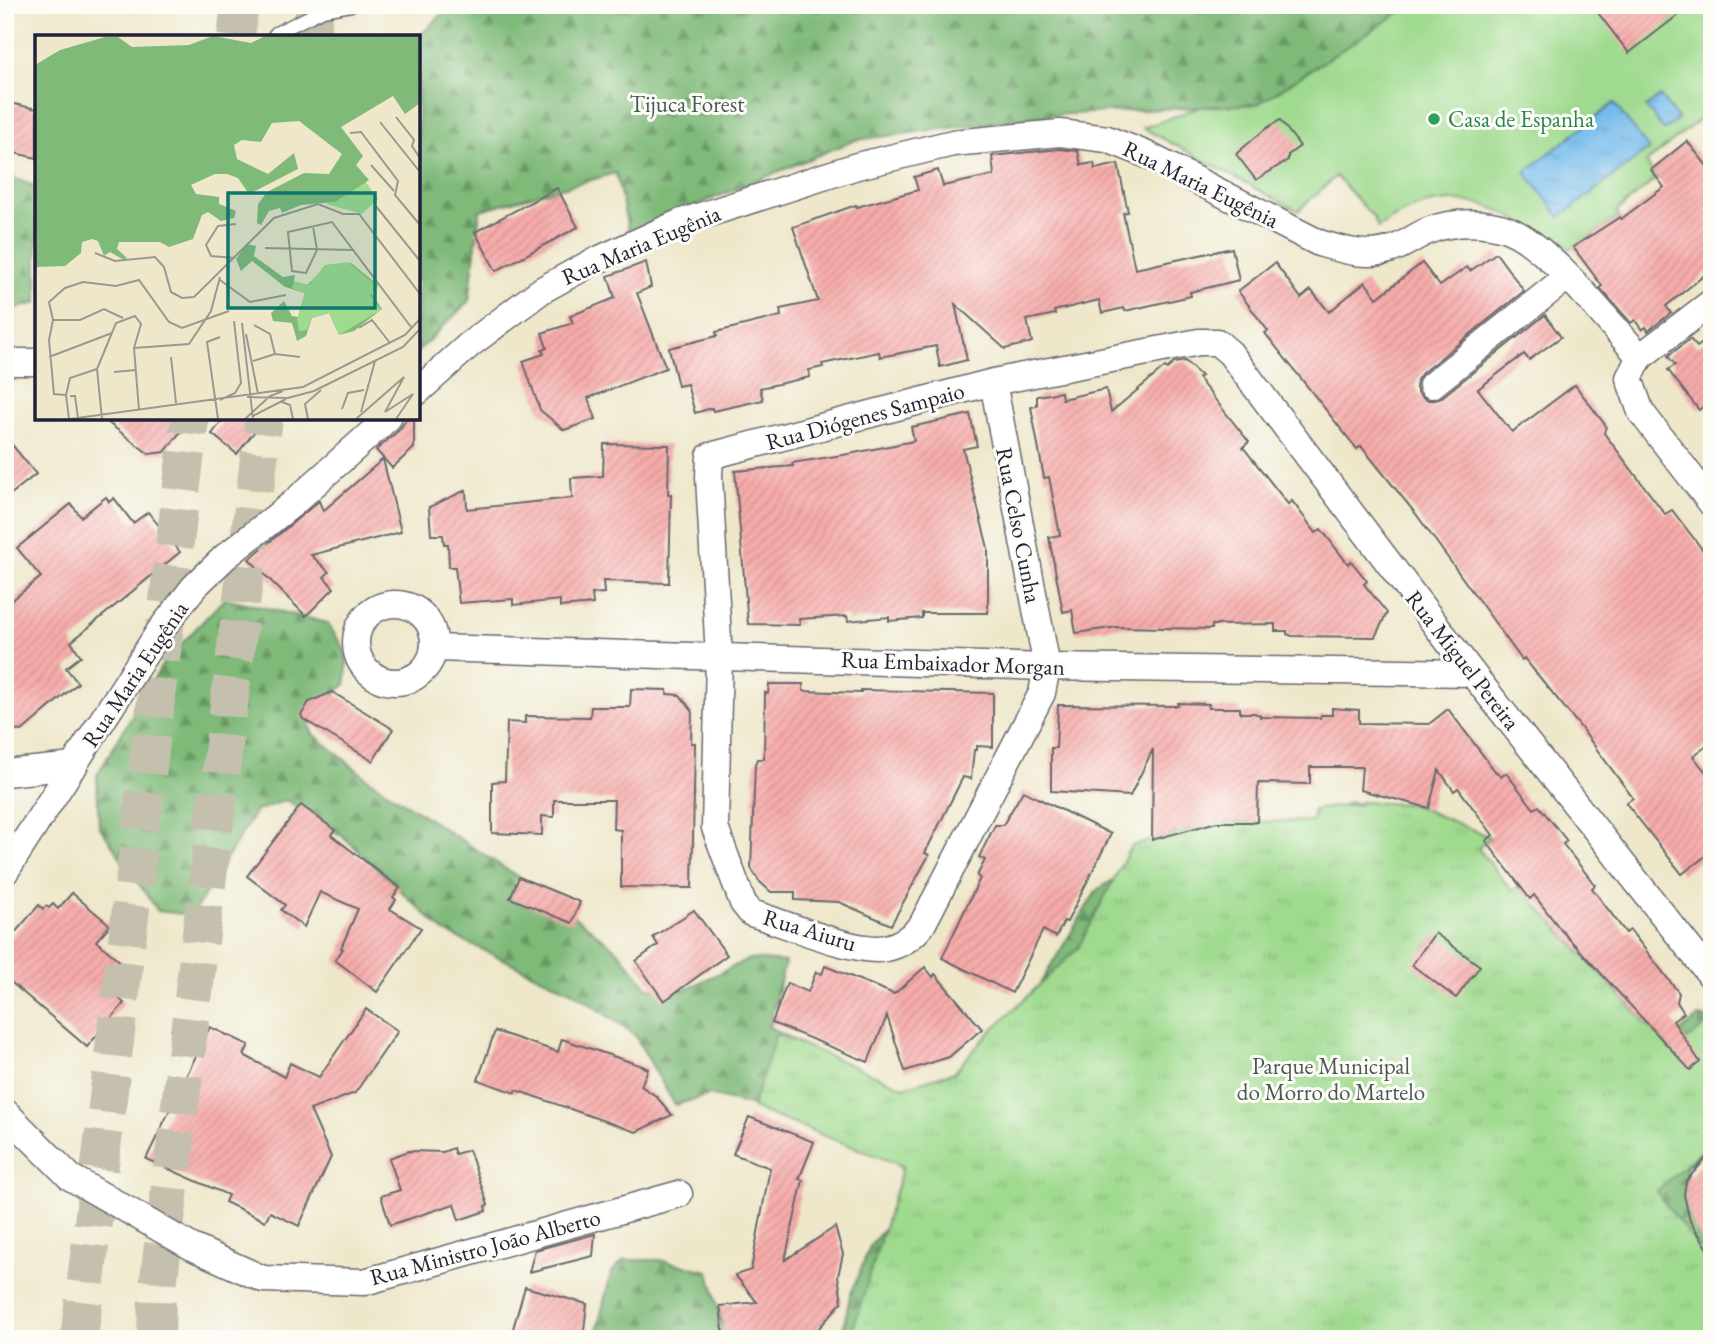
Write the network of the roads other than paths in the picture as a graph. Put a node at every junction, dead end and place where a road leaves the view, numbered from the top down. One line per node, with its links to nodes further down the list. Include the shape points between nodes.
1 (351, 5): 2 (lane, via 323,10)
2 (274, 35)
3 (1567, 277): 6 (street, Rua Maria Eugênia); 10 (street); 11 (street, Rua Maria Eugênia, via 1532,243 1509,230 1477,224 1430,230 1392,249 1370,254 1319,243 1107,139 1060,133 954,143 857,166 679,223 591,263 542,290)
4 (1712, 302): 6 (street)
5 (1217, 342): 9 (street, Rua Diógenes Sampaio); 17 (street, Rua Miguel Pereira, via 1230,353)
6 (1640, 357): 13 (street, via 1629,378 1641,412)
7 (5, 362): 8 (street)
8 (35, 362)
9 (993, 382): 15 (street, Rua Diógenes Sampaio, via 710,456); 16 (street, Rua Celso Cunha)
10 (1432, 385)
11 (420, 389)
12 (386, 420): 18 (street, Rua Maria Eugênia, via 194,587 159,632)
13 (1712, 504)
14 (434, 648): 15 (street, Rua Embaixador Morgan)
15 (719, 657): 16 (street, Rua Embaixador Morgan); 16 (street, Rua Aiuru, via 715,828 743,903 751,913 852,946 885,948 912,936 922,925 1042,693)
16 (1047, 667): 17 (street, Rua Embaixador Morgan)
17 (1472, 673): 21 (street, Rua Miguel Pereira)
18 (74, 766): 19 (street); 20 (street, Rua Maria Eugênia)
19 (5, 773)
20 (5, 872)
21 (1712, 977)
22 (5, 1112): 23 (street, Rua Ministro João Alberto, via 70,1177 192,1247 263,1279 364,1282)
23 (679, 1194)

